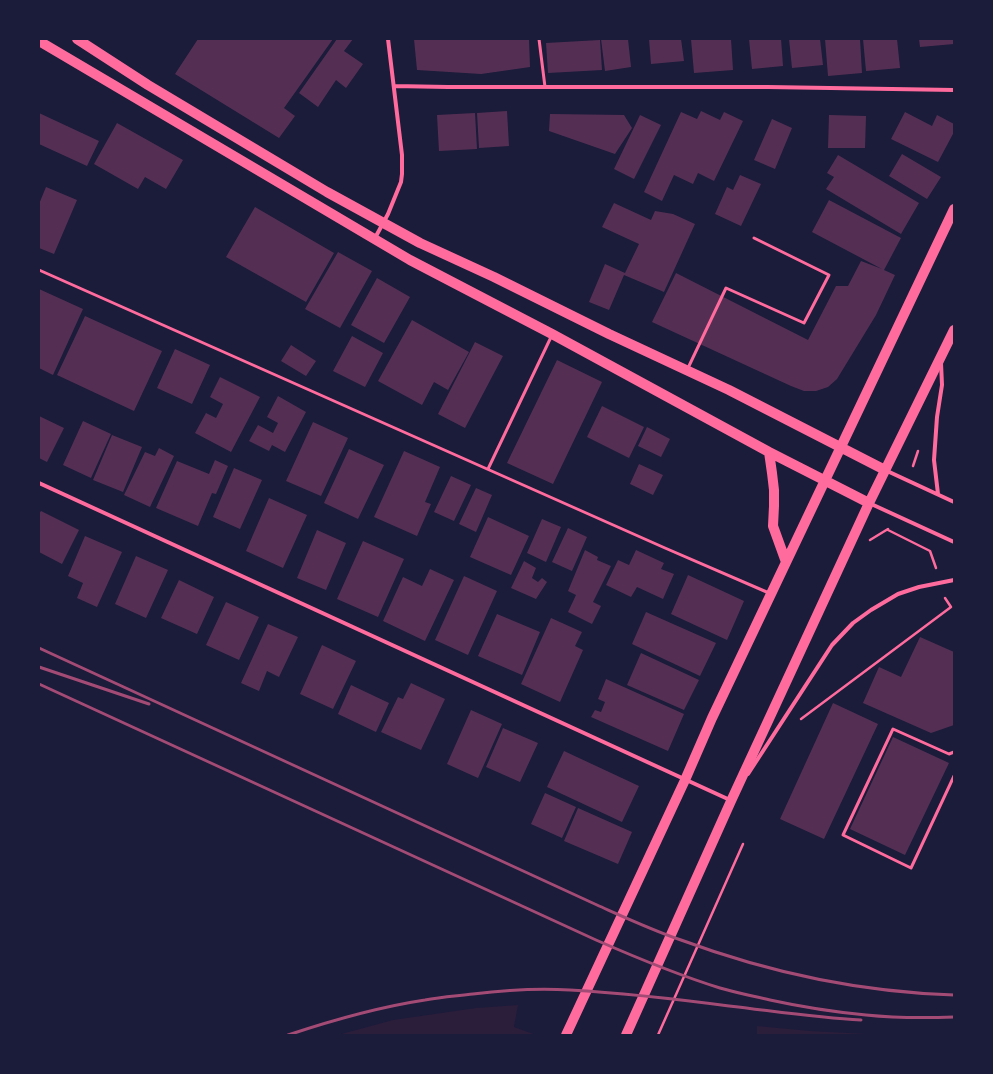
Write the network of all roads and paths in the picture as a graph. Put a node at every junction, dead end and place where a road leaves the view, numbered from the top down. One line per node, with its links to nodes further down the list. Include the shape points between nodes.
1 (77, 39): 9 (main road, via 148,85)
2 (388, 39): 5 (street)
3 (539, 39): 6 (lane)
4 (39, 41): 11 (main road)
5 (394, 86): 6 (street); 9 (street, via 402,174)
6 (545, 87): 7 (street)
7 (954, 90)
8 (953, 216): 17 (main road)
9 (383, 223): 11 (street); 16 (main road, via 436,251 494,276)
10 (754, 238): 16 (lane, via 828,275 825,282 804,323 726,288)
11 (374, 239): 14 (main road)
12 (39, 270): 23 (lane)
13 (954, 330): 15 (main road)
14 (552, 334): 20 (main road); 23 (lane)
15 (941, 357): 24 (main road); 27 (street, via 942,385 934,460)
16 (687, 370): 17 (main road)
17 (841, 447): 24 (main road); 25 (main road)
18 (912, 449): 19 (path)
19 (918, 451): 21 (path); 22 (path)
20 (769, 452): 25 (main road); 32 (main road, via 774,490 773,526)
21 (925, 453)
22 (913, 466)
23 (488, 470): 35 (lane)
24 (885, 470): 27 (street); 29 (main road)
25 (825, 481): 29 (main road); 32 (main road)
26 (39, 483): 40 (street)
27 (938, 494): 28 (street)
28 (954, 502)
29 (869, 503): 31 (street); 41 (main road)
30 (870, 540): 33 (path, via 888,530 930,551)
31 (954, 542)
32 (786, 562): 35 (main road)
33 (936, 568)
34 (954, 580): 41 (street, via 898,594 853,623 832,645)
35 (771, 594): 40 (main road)
36 (944, 598): 37 (path, via 951,607)
37 (801, 719)
38 (954, 752): 39 (lane, via 949,754 893,729 843,835 911,868)
39 (954, 776)
40 (685, 780): 41 (street); 43 (main road)
41 (731, 801): 44 (main road)
42 (743, 844): 45 (path)
43 (566, 1035)
44 (626, 1035)
45 (658, 1035)

